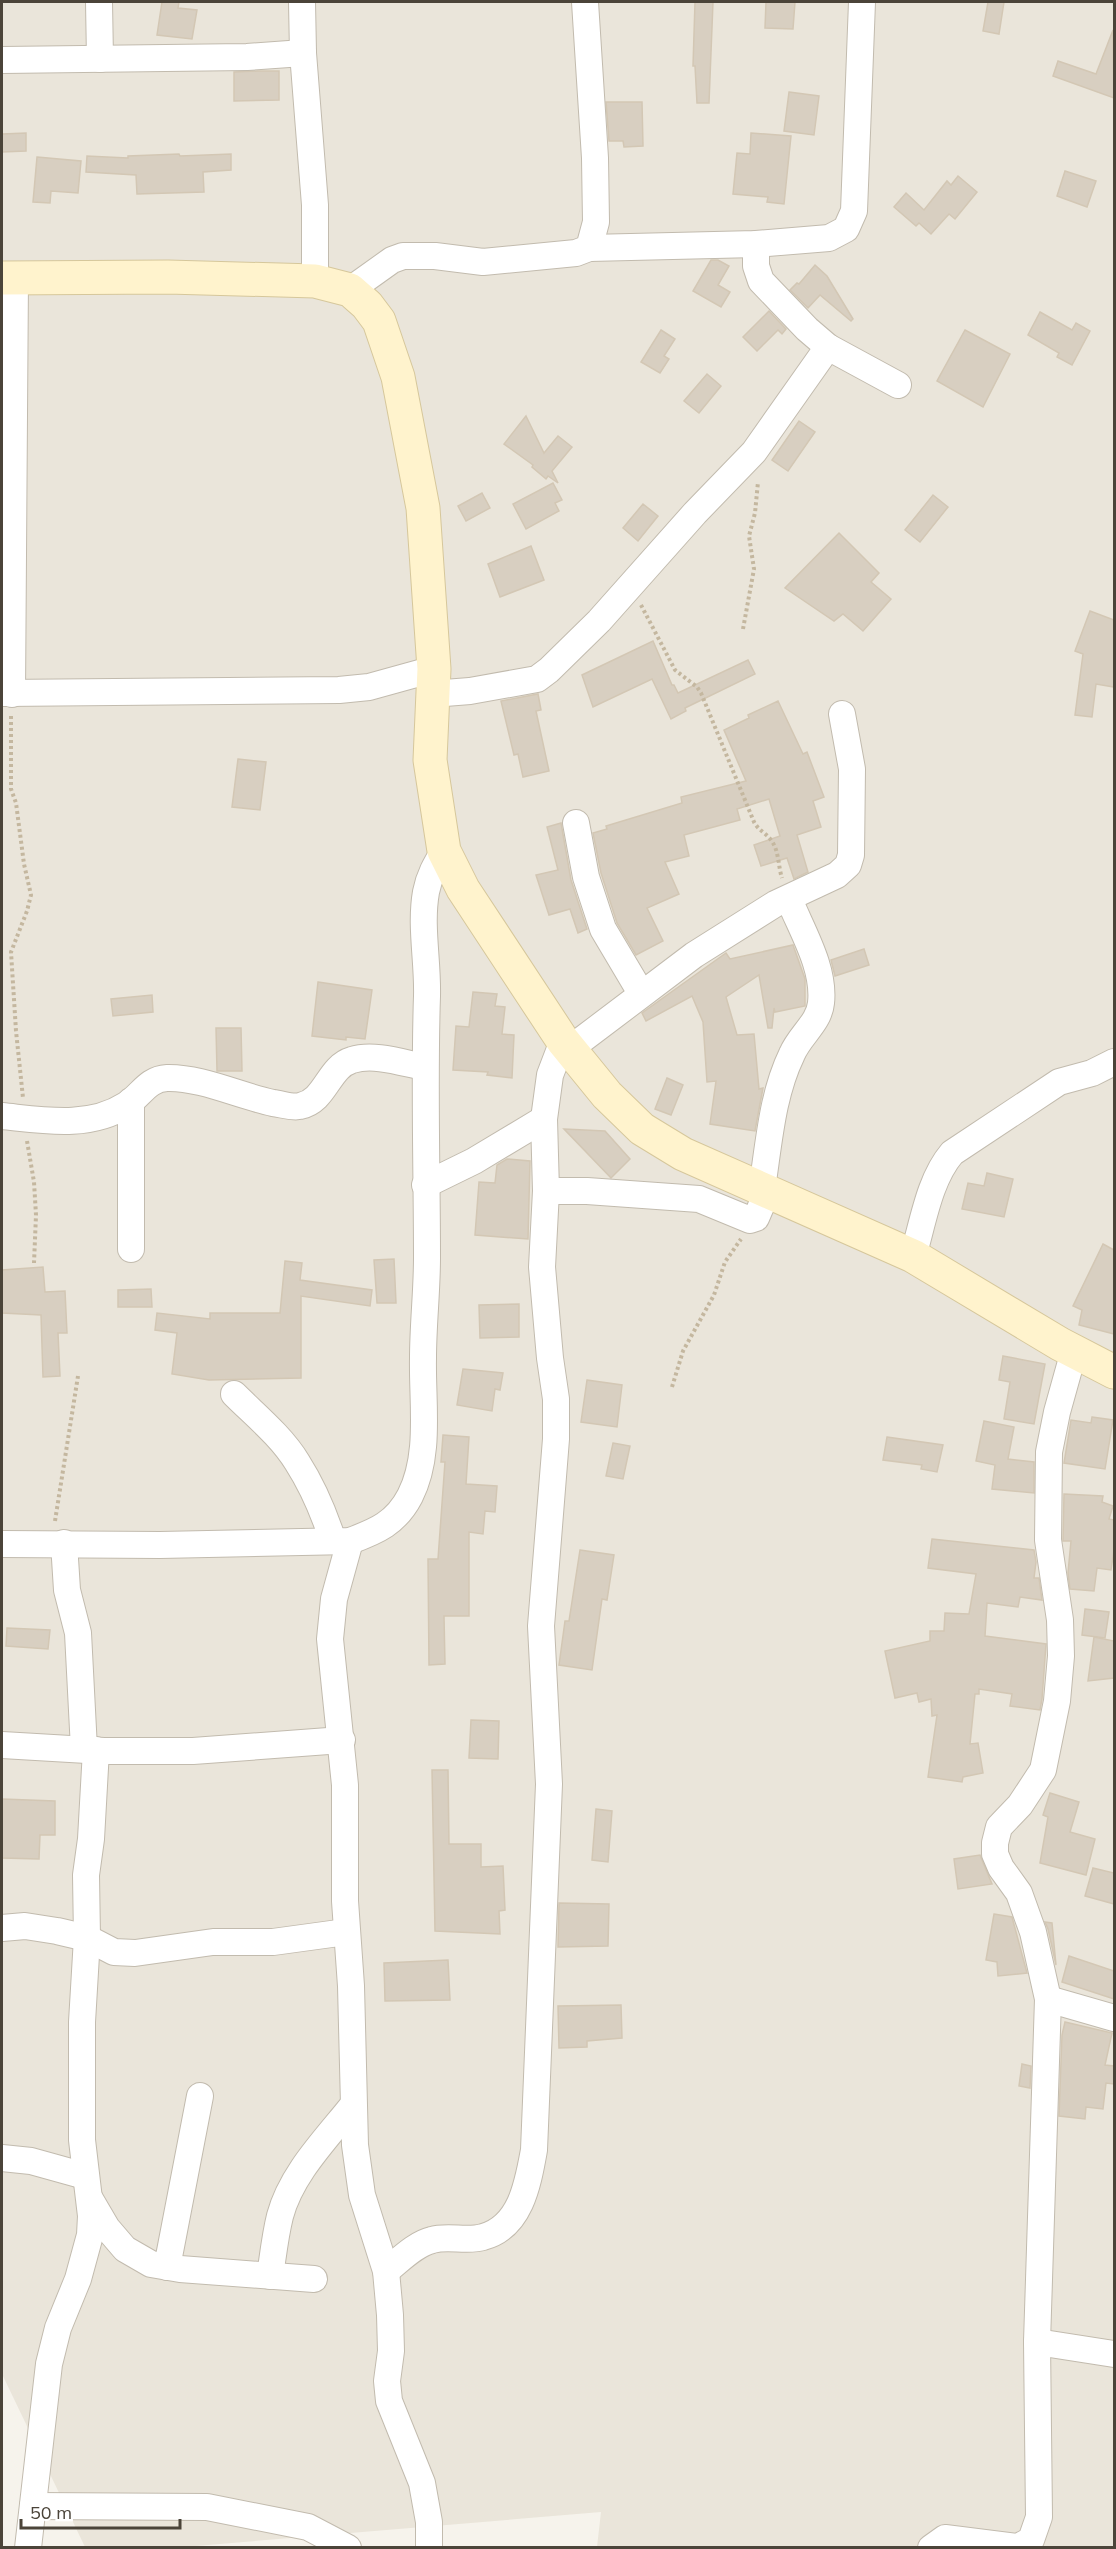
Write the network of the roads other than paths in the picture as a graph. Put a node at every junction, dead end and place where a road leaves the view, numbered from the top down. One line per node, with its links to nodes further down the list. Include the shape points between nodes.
1 (99, 2): 6 (street)
2 (302, 2): 5 (street)
3 (585, 2): 9 (street, via 596,201 596,222)
4 (862, 2): 8 (street, via 854,211 846,229 829,238)
5 (303, 52): 6 (street, via 247,57); 11 (street, via 313,160)
6 (100, 59): 7 (street)
7 (2, 60)
8 (756, 244): 9 (street); 13 (street, via 761,281)
9 (589, 248): 12 (street, via 576,253 483,262 403,256)
10 (8, 277): 11 (street); 16 (street)
11 (315, 281): 12 (street)
12 (350, 290): 15 (street, via 379,321 398,377 423,508)
13 (828, 348): 14 (street); 15 (street, via 754,452 599,621 537,679 470,691)
14 (898, 385)
15 (433, 681): 16 (street, via 339,690); 19 (street, via 430,760)
16 (6, 694)
17 (842, 714): 20 (street, via 852,769 852,855 837,875)
18 (576, 823): 21 (street, via 586,877 603,929)
19 (444, 851): 22 (street, via 463,889); 24 (street, via 426,893)
20 (791, 898): 21 (street, via 694,955); 29 (street, via 821,984 821,1005 814,1023 792,1053 776,1098)
21 (641, 993): 22 (street)
22 (567, 1045): 27 (street, via 550,1075); 29 (street, via 607,1095 642,1129 683,1154)
23 (1114, 1062): 32 (street, via 1059,1082 952,1154 937,1178)
24 (424, 1067): 25 (street, via 352,1059 338,1066 310,1104 297,1107 165,1078 149,1083); 28 (street)
25 (131, 1101): 26 (street, via 102,1116 51,1122); 31 (street)
26 (14, 1118)
27 (544, 1119): 28 (street); 30 (street)
28 (425, 1185): 36 (street, via 427,1260 423,1450 419,1474 399,1513 380,1530)
29 (765, 1189): 30 (street, via 756,1218 750,1220 699,1199); 32 (street)
30 (546, 1191): 52 (street, via 542,1267 556,1399 556,1439 541,1626 549,1784 534,2150 519,2208 500,2230 482,2238 430,2240)
31 (131, 1249)
32 (913, 1256): 33 (street)
33 (1074, 1351): 34 (street); 45 (street, via 1049,1452 1048,1540 1060,1620 1057,1701 1043,1770 1020,1805 999,1827 995,1843 995,1854 1019,1893 1033,1932)
34 (1114, 1372)
35 (234, 1394): 36 (street, via 296,1460)
36 (342, 1541): 37 (street); 39 (street, via 330,1639)
37 (58, 1543): 38 (street); 41 (street, via 78,1633)
38 (2, 1544)
39 (342, 1740): 41 (street, via 193,1751); 43 (street)
40 (2, 1745): 41 (street)
41 (90, 1749): 44 (street)
42 (2, 1928): 44 (street, via 25,1926)
43 (346, 1932): 44 (street, via 273,1941 213,1941 135,1953 114,1952); 48 (street, via 351,1978)
44 (87, 1938): 50 (street, via 82,2022 82,2140)
45 (1048, 1999): 46 (street); 55 (street)
46 (1114, 2018)
47 (200, 2096): 51 (street)
48 (353, 2105): 52 (street, via 362,2195); 53 (street, via 304,2167 291,2190 280,2216)
49 (2, 2158): 50 (street, via 31,2161)
50 (87, 2186): 51 (street, via 107,2228 125,2249 151,2264); 57 (street, via 90,2235 49,2364)
51 (167, 2267): 53 (street)
52 (386, 2271): 60 (street, via 391,2351 389,2401 422,2482)
53 (270, 2276): 54 (street)
54 (314, 2279)
55 (1037, 2342): 56 (street); 61 (street, via 1039,2517 1031,2540 1018,2547 945,2538)
56 (1114, 2354)
57 (33, 2506): 58 (street); 59 (street, via 207,2507 308,2527)
58 (28, 2547)
59 (348, 2547)
60 (429, 2547)
61 (931, 2547)

